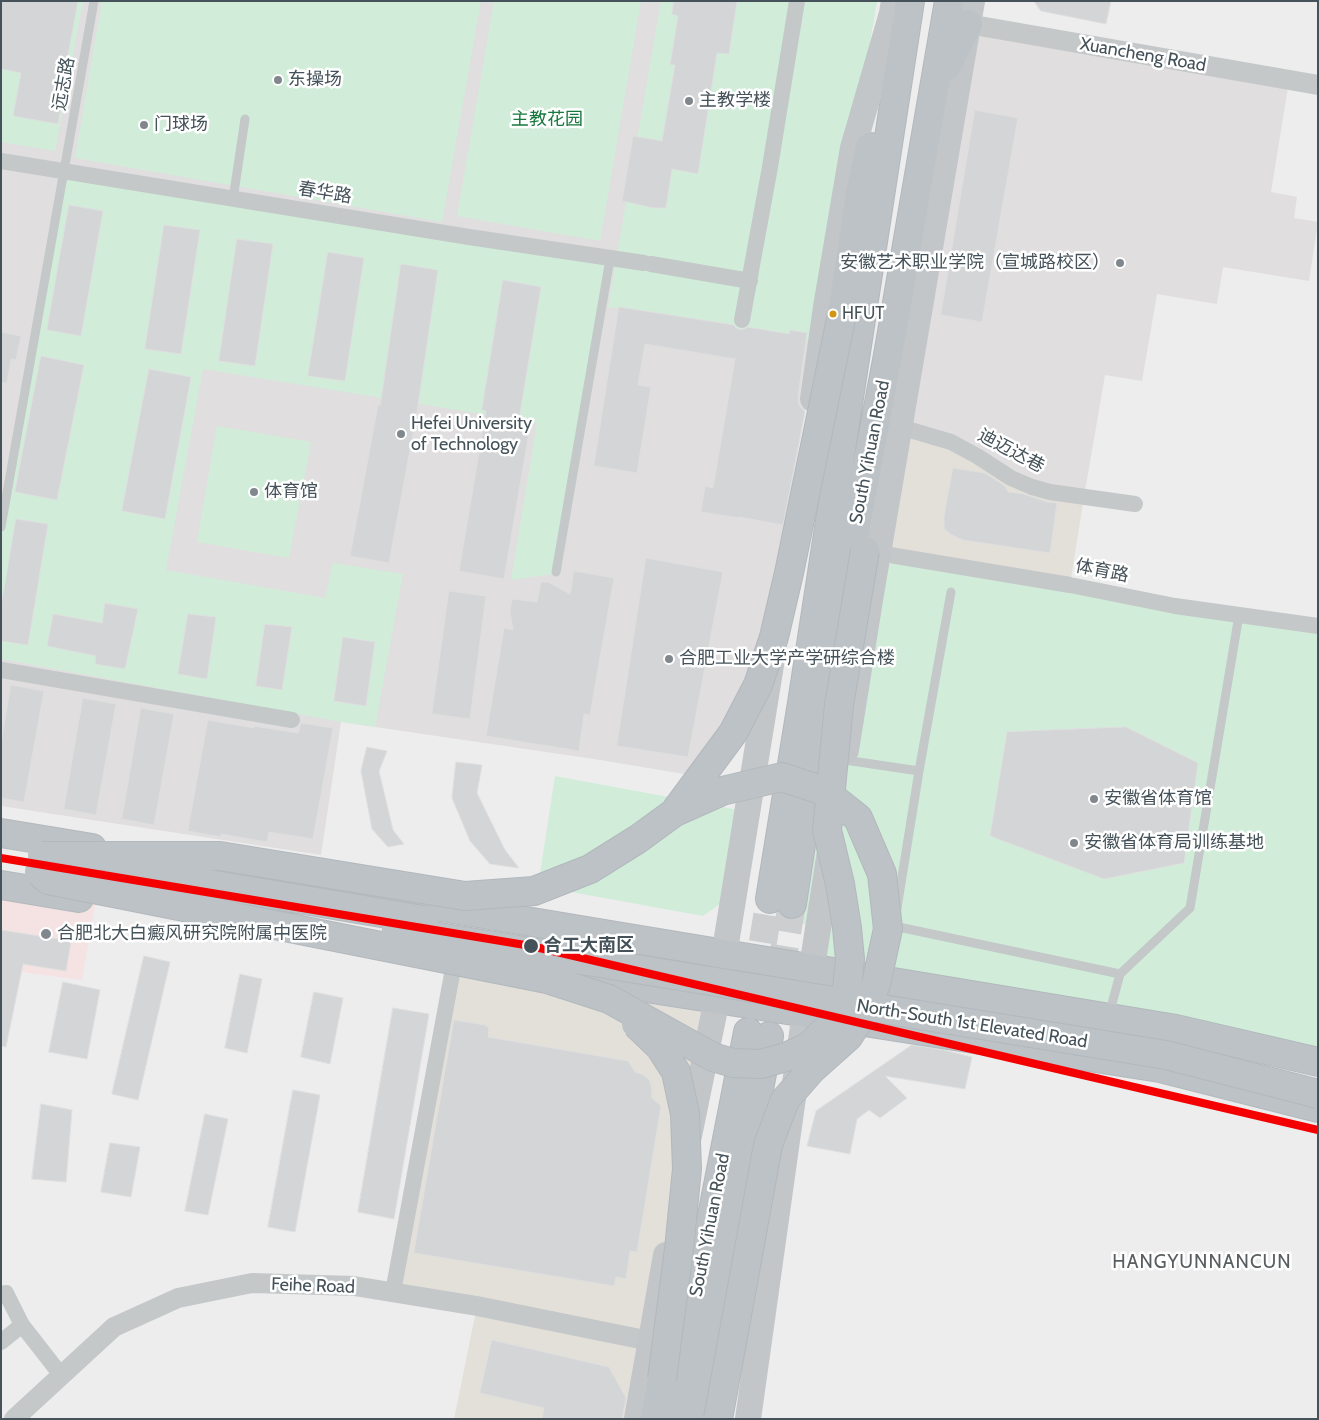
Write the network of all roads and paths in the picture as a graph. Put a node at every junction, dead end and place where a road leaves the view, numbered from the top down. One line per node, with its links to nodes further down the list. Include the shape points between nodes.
1 (94, 1): 9 (lane, 远志路)
2 (797, 1): 12 (street)
3 (895, 4): 5 (highway, South Yihuan Road); 34 (main road, via 853,148)
4 (959, 11): 6 (street, Xuancheng Road); 14 (highway, South Yihuan Road, via 933,93); 15 (main road)
5 (901, 60): 14 (highway, South Yihuan Road, via 802,703 781,902 822,706); 28 (highway, bridge, via 873,136 860,194 842,314 774,637 758,685 734,734)
6 (1318, 85)
7 (245, 119): 10 (lane)
8 (1, 161): 9 (street, 春华路)
9 (65, 172): 10 (street, 春华路); 17 (lane, 远志路)
10 (233, 199): 11 (street, 春华路)
11 (610, 258): 12 (street, 春华路); 20 (lane)
12 (750, 281): 13 (street)
13 (742, 320)
14 (888, 354): 19 (highway, via 893,396)
15 (900, 427): 16 (street, 迪迈达巷, via 950,442 1032,487); 19 (main road)
16 (1135, 504)
17 (3, 505): 18 (lane, 远志路)
18 (1, 527)
19 (872, 552): 22 (street, 体育路); 26 (main road); 39 (highway, bridge, via 839,705 827,830 848,928 850,959 846,998 830,1026 808,1047 786,1057 761,1064 733,1063 713,1057)
20 (556, 572)
21 (951, 592): 27 (lane)
22 (1239, 615): 23 (street, 体育路); 37 (lane, via 1190,908)
23 (1318, 626)
24 (1, 670): 25 (street)
25 (292, 720)
26 (845, 760): 27 (lane); 36 (main road)
27 (920, 771): 37 (lane, via 894,926)
28 (675, 812): 31 (highway, bridge, via 590,869 534,890 465,896 220,856); 57 (highway, bridge, via 722,791 782,777 824,791 858,818 882,874 888,929 876,984 864,1011 848,1037 812,1069 785,1100 768,1145)
29 (1, 833): 34 (highway)
30 (1, 850): 31 (highway, North-South 1st Elevated Road)
31 (41, 864): 32 (highway, North-South 1st Elevated Road); 39 (highway, bridge, via 48,880 547,978); 43 (highway, North-South 1st Elevated Road, bridge, via 1176,1043); 44 (highway, North-South 1st Elevated Road, bridge, via 1166,1055)
32 (1, 866)
33 (1, 885): 35 (highway)
34 (724, 954): 36 (highway); 38 (main road)
35 (455, 958): 38 (highway); 46 (street)
36 (812, 968): 40 (main road); 41 (highway)
37 (1120, 974): 41 (lane)
38 (716, 999): 40 (highway); 49 (main road)
39 (610, 1000): 54 (highway, bridge, via 660,1046 676,1072 686,1114 687,1169 679,1249)
40 (805, 1012): 45 (highway, via 1160,1068); 58 (main road)
41 (1108, 1018): 42 (highway, via 1176,1029)
42 (1318, 1062)
43 (1318, 1077)
44 (1318, 1094)
45 (1318, 1108)
46 (393, 1292): 49 (street, Feihe Road); 51 (street, Feihe Road, via 354,1286 252,1283 178,1298 114,1326)
47 (1, 1294): 48 (street, via 6,1293)
48 (22, 1325): 50 (street); 51 (street)
49 (650, 1341): 53 (main road)
50 (1, 1342)
51 (61, 1375): 52 (street, Feihe Road)
52 (14, 1419)
53 (637, 1419)
54 (655, 1419)
55 (675, 1419): 56 (highway, South Yihuan Road, via 692,1318 759,1034)
56 (698, 1419)
57 (718, 1419)
58 (748, 1419)

